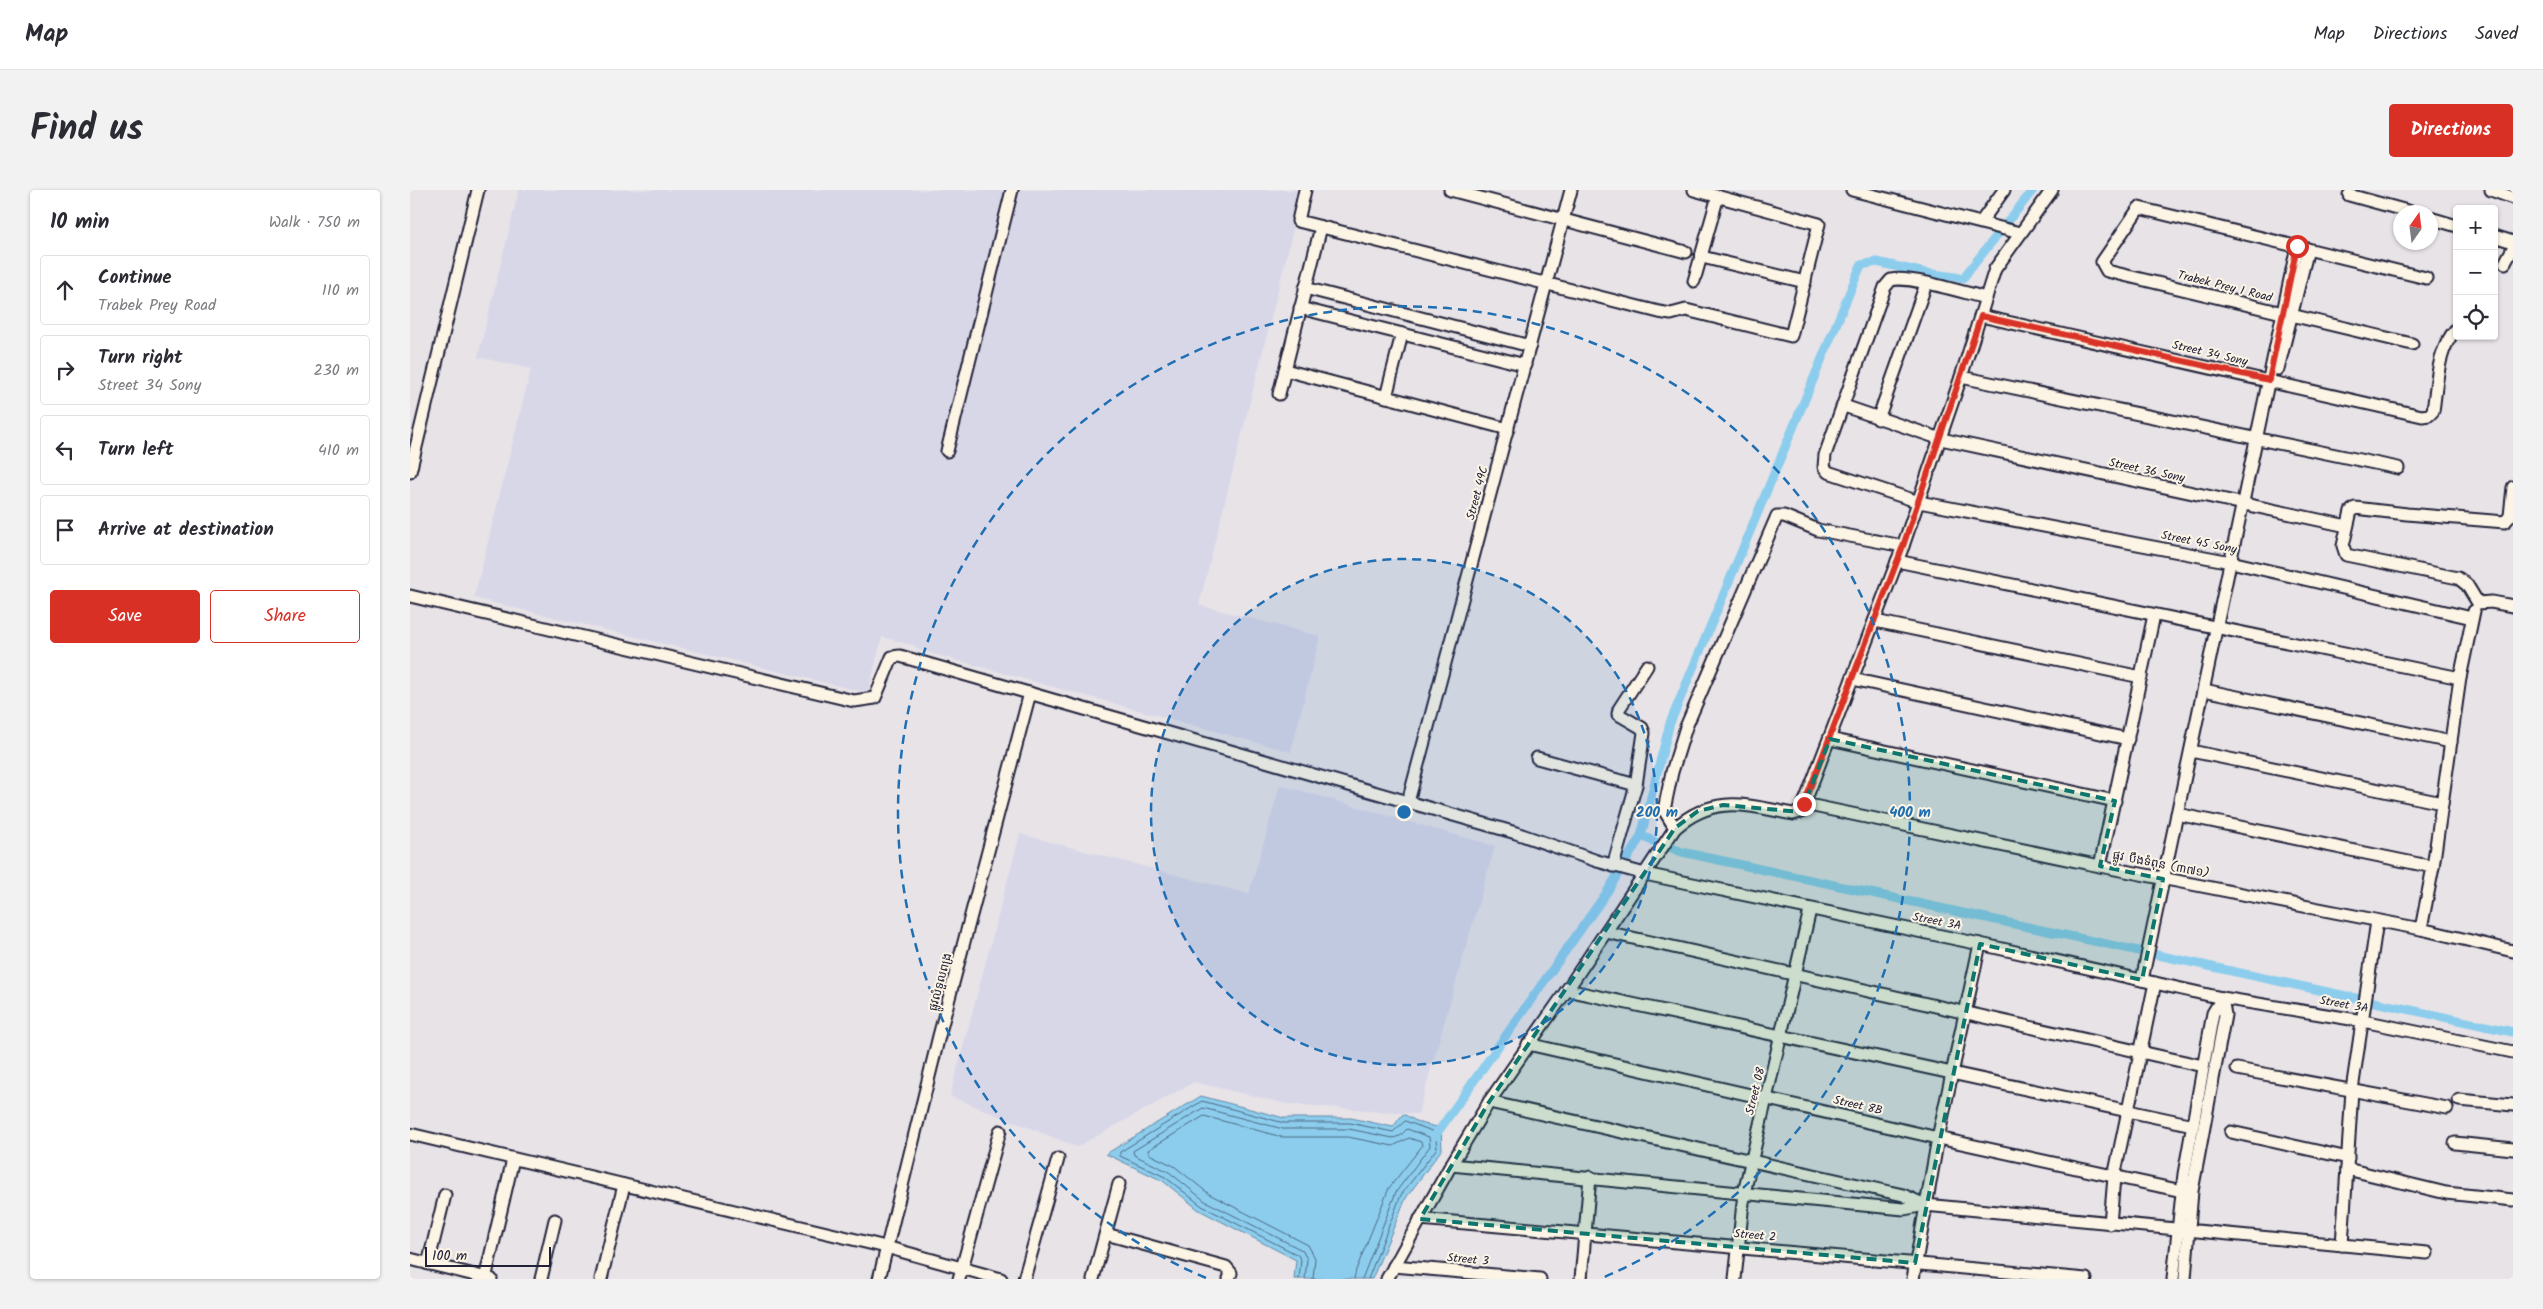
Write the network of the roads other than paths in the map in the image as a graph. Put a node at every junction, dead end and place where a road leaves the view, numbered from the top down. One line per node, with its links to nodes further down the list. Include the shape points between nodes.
1 (478, 190): 57 (street)
2 (1012, 190): 55 (street)
3 (1305, 190): 19 (street, via 1298,221)
4 (1450, 190): 15 (street)
5 (1571, 190): 15 (street, Street 49C)
6 (1852, 190): 17 (street)
7 (2004, 190): 17 (street)
8 (2052, 190): 20 (street)
9 (2492, 190): 13 (street)
10 (1700, 191): 12 (street)
11 (2349, 195): 14 (street)
12 (1718, 196): 26 (street); 30 (street, via 1819,224)
13 (2513, 198)
14 (2393, 207)
15 (1563, 220): 25 (street); 31 (street, Street 49C)
16 (2438, 220): 18 (street)
17 (1984, 223): 20 (street)
18 (2453, 225)
19 (1321, 226): 31 (street); 33 (street)
20 (2017, 232): 34 (street, via 1996,269)
21 (2498, 237): 22 (street)
22 (2513, 242)
23 (2303, 247): 28 (street); 39 (street); 39 (street, Trabek Prey 1 Road, via 2139,208 2102,262 2107,271)
24 (2513, 248): 27 (street)
25 (1686, 252)
26 (1702, 257): 29 (street); 30 (street)
27 (2505, 263)
28 (2426, 278)
29 (1694, 281)
30 (1805, 282): 31 (street, via 1790,337 1686,310 1671,314 1659,312)
31 (1546, 284): 43 (street, Street 49C)
32 (1926, 284): 34 (street); 50 (street, via 1896,278 1886,287); 51 (street)
33 (1305, 288): 35 (street); 36 (street)
34 (1986, 298): 38 (street)
35 (1300, 308): 41 (street); 45 (street)
36 (1399, 312): 37 (street); 41 (street)
37 (1416, 316): 41 (street); 43 (street)
38 (1981, 316): 46 (street); 47 (street, Street 34 Sony)
39 (2286, 316): 42 (street, Trabek Prey 1 Road); 47 (street, via 2280,366)
40 (2453, 332): 47 (street, Street 34 Sony, via 2444,347 2433,411 2429,415)
41 (1402, 334): 44 (street); 49 (street)
42 (2412, 344)
43 (1530, 346): 44 (street, Street 49C)
44 (1525, 366): 52 (street, Street 49C)
45 (1285, 370): 48 (street); 49 (street)
46 (1961, 377): 53 (street); 54 (street)
47 (2269, 380): 54 (street)
48 (1279, 394)
49 (1386, 397): 52 (street)
50 (1844, 406): 51 (street, Street 36 Sony); 59 (street, Street 45 Sony, via 1825,455 1824,467 1828,472)
51 (1878, 418): 53 (street, Street 36 Sony)
52 (1508, 430): 85 (street, Street 49C)
53 (1941, 439): 59 (street); 60 (street, Street 36 Sony)
54 (2257, 439): 56 (street); 60 (street)
55 (946, 451)
56 (2398, 468)
57 (410, 472)
58 (2513, 487): 61 (street, via 2510,516 2505,522 2355,508)
59 (1919, 502): 62 (street); 64 (street, Street 45 Sony)
60 (2243, 505): 61 (street, Street 36 Sony); 64 (street)
61 (2347, 526): 66 (street, via 2343,546 2346,555 2458,578 2467,585)
62 (1903, 546): 63 (street); 89 (street, via 1818,530 1777,516 1705,682 1678,754 1664,810)
63 (1897, 561): 68 (street); 70 (street)
64 (2231, 562): 69 (street, Street 45 Sony); 71 (street)
65 (410, 596): 77 (street, Street 3A, via 854,701 875,698 892,657 897,655)
66 (2478, 603): 67 (street); 69 (street)
67 (2513, 606)
68 (2154, 614): 71 (street); 73 (street)
69 (2472, 618): 74 (street)
70 (1875, 621): 73 (street); 75 (street)
71 (2217, 628): 74 (street); 76 (street)
72 (1647, 666): 83 (street, via 1618,714 1642,728 1644,733)
73 (2141, 677): 78 (street)
74 (2460, 678): 80 (street)
75 (1852, 679): 78 (street); 79 (street)
76 (2204, 690): 80 (street); 81 (street)
77 (1030, 693): 85 (street, Street 3A); 152 (street, ផ្លូវលំទួលពង្រ)
78 (2128, 738): 84 (street)
79 (1830, 739): 84 (street); 87 (street)
80 (2451, 742): 86 (street)
81 (2191, 751): 86 (street); 88 (street)
82 (1537, 758): 83 (street)
83 (1636, 785): 90 (street)
84 (2115, 801): 91 (street)
85 (1408, 802): 90 (street, Street 3A)
86 (2442, 803): 92 (street)
87 (1804, 804): 89 (street, via 1800,812 1793,814 1723,804 1689,816); 91 (street, ផ្លូវ បឹងទំពុន (៣៧១))
88 (2177, 814): 92 (street); 94 (street)
89 (1675, 828): 93 (street)
90 (1614, 866): 93 (street, Street 3A)
91 (2100, 866): 94 (street, ផ្លូវ បឹងទំពុន (៣៧១))
92 (2433, 867): 97 (street)
93 (1646, 874): 95 (street, Street 3A); 98 (street)
94 (2163, 878): 96 (street, ផ្លូវ បឹងទំពុន (៣៧១)); 102 (street)
95 (1810, 910): 99 (street, Street 3A); 101 (street, Street 08)
96 (2377, 921): 97 (street, ផ្លូវ បឹងទំពុន (៣៧១)); 107 (street)
97 (2421, 929): 100 (street, ផ្លូវ បឹងទំពុន (៣៧១))
98 (1606, 932): 101 (street); 104 (street)
99 (1980, 944): 102 (street, Street 3A); 106 (street)
100 (2513, 951)
101 (1796, 974): 106 (street); 108 (street, Street 08)
102 (2143, 974): 103 (street, Street 3A)
103 (2155, 983): 105 (street, Street 3A); 110 (street)
104 (1567, 990): 108 (street); 109 (street)
105 (2222, 998): 107 (street, Street 3A); 112 (street, via 2213,1013); 115 (street, via 2225,1015)
106 (1967, 1013): 110 (street); 114 (street)
107 (2363, 1021): 111 (street, Street 3A); 116 (street)
108 (1782, 1035): 114 (street); 117 (street, Street 08)
109 (1528, 1044): 117 (street, Street 8B); 119 (street)
110 (2140, 1052): 112 (street); 122 (street)
111 (2513, 1052)
112 (2203, 1070): 115 (street); 124 (street)
113 (2237, 1070): 116 (street)
114 (1953, 1075): 122 (street); 127 (street)
115 (2214, 1076): 124 (street)
116 (2352, 1090): 121 (street); 133 (street)
117 (1767, 1098): 127 (street, Street 8B); 132 (street, Street 08)
118 (2459, 1100): 120 (street)
119 (1488, 1102): 132 (street); 134 (street)
120 (2513, 1105)
121 (2447, 1108)
122 (2128, 1111): 124 (street); 137 (street)
123 (1000, 1131): 159 (street)
124 (2195, 1132): 135 (street)
125 (2231, 1132): 133 (street)
126 (410, 1134): 130 (street)
127 (1938, 1138): 137 (street, Street 8B); 144 (street)
128 (2456, 1143): 129 (street)
129 (2513, 1149)
130 (513, 1159): 139 (street); 160 (street)
131 (1058, 1159): 165 (street)
132 (1751, 1163): 141 (street, Street 08); 144 (street, via 1903,1196)
133 (2347, 1163): 143 (street, via 2446,1192); 151 (street)
134 (1450, 1165): 136 (street); 145 (street)
135 (2189, 1175): 140 (street); 148 (street)
136 (1590, 1177): 141 (street); 150 (street)
137 (2114, 1177): 140 (street, Street 8B); 147 (street)
138 (1120, 1184): 149 (street)
139 (624, 1185): 152 (street); 162 (street)
140 (2182, 1191): 148 (street)
141 (1744, 1193): 144 (street, via 1904,1209); 153 (street, Street 08)
142 (445, 1195): 157 (street)
143 (2513, 1200)
144 (1925, 1205): 147 (street); 156 (street)
145 (1420, 1219): 150 (street, Street 2); 158 (street)
146 (555, 1220): 161 (street)
147 (2110, 1224): 148 (street)
148 (2183, 1230): 151 (street); 174 (street); 175 (street)
149 (1106, 1234): 166 (street); 167 (street, via 1226,1266 1231,1273)
150 (1585, 1234): 153 (street, Street 2); 170 (street)
151 (2342, 1245): 154 (street)
152 (886, 1247): 159 (street); 163 (street, ផ្លូវលំទួលពង្រ)
153 (1738, 1247): 156 (street, Street 2); 171 (street, Street 08)
154 (2427, 1253)
155 (410, 1259): 157 (street)
156 (1915, 1263): 172 (street); 173 (street, Street 2)
157 (428, 1264): 160 (street)
158 (1394, 1266): 168 (street); 169 (street, Street 3)
159 (960, 1274): 164 (street)
160 (487, 1278)
161 (541, 1279)
162 (601, 1279)
163 (879, 1279)
164 (1001, 1279)
165 (1024, 1279)
166 (1093, 1279)
167 (1229, 1279)
168 (1388, 1279)
169 (1540, 1279)
170 (1581, 1279)
171 (1735, 1279)
172 (1913, 1279)
173 (2086, 1279)
174 (2173, 1279)
175 (2185, 1279)

